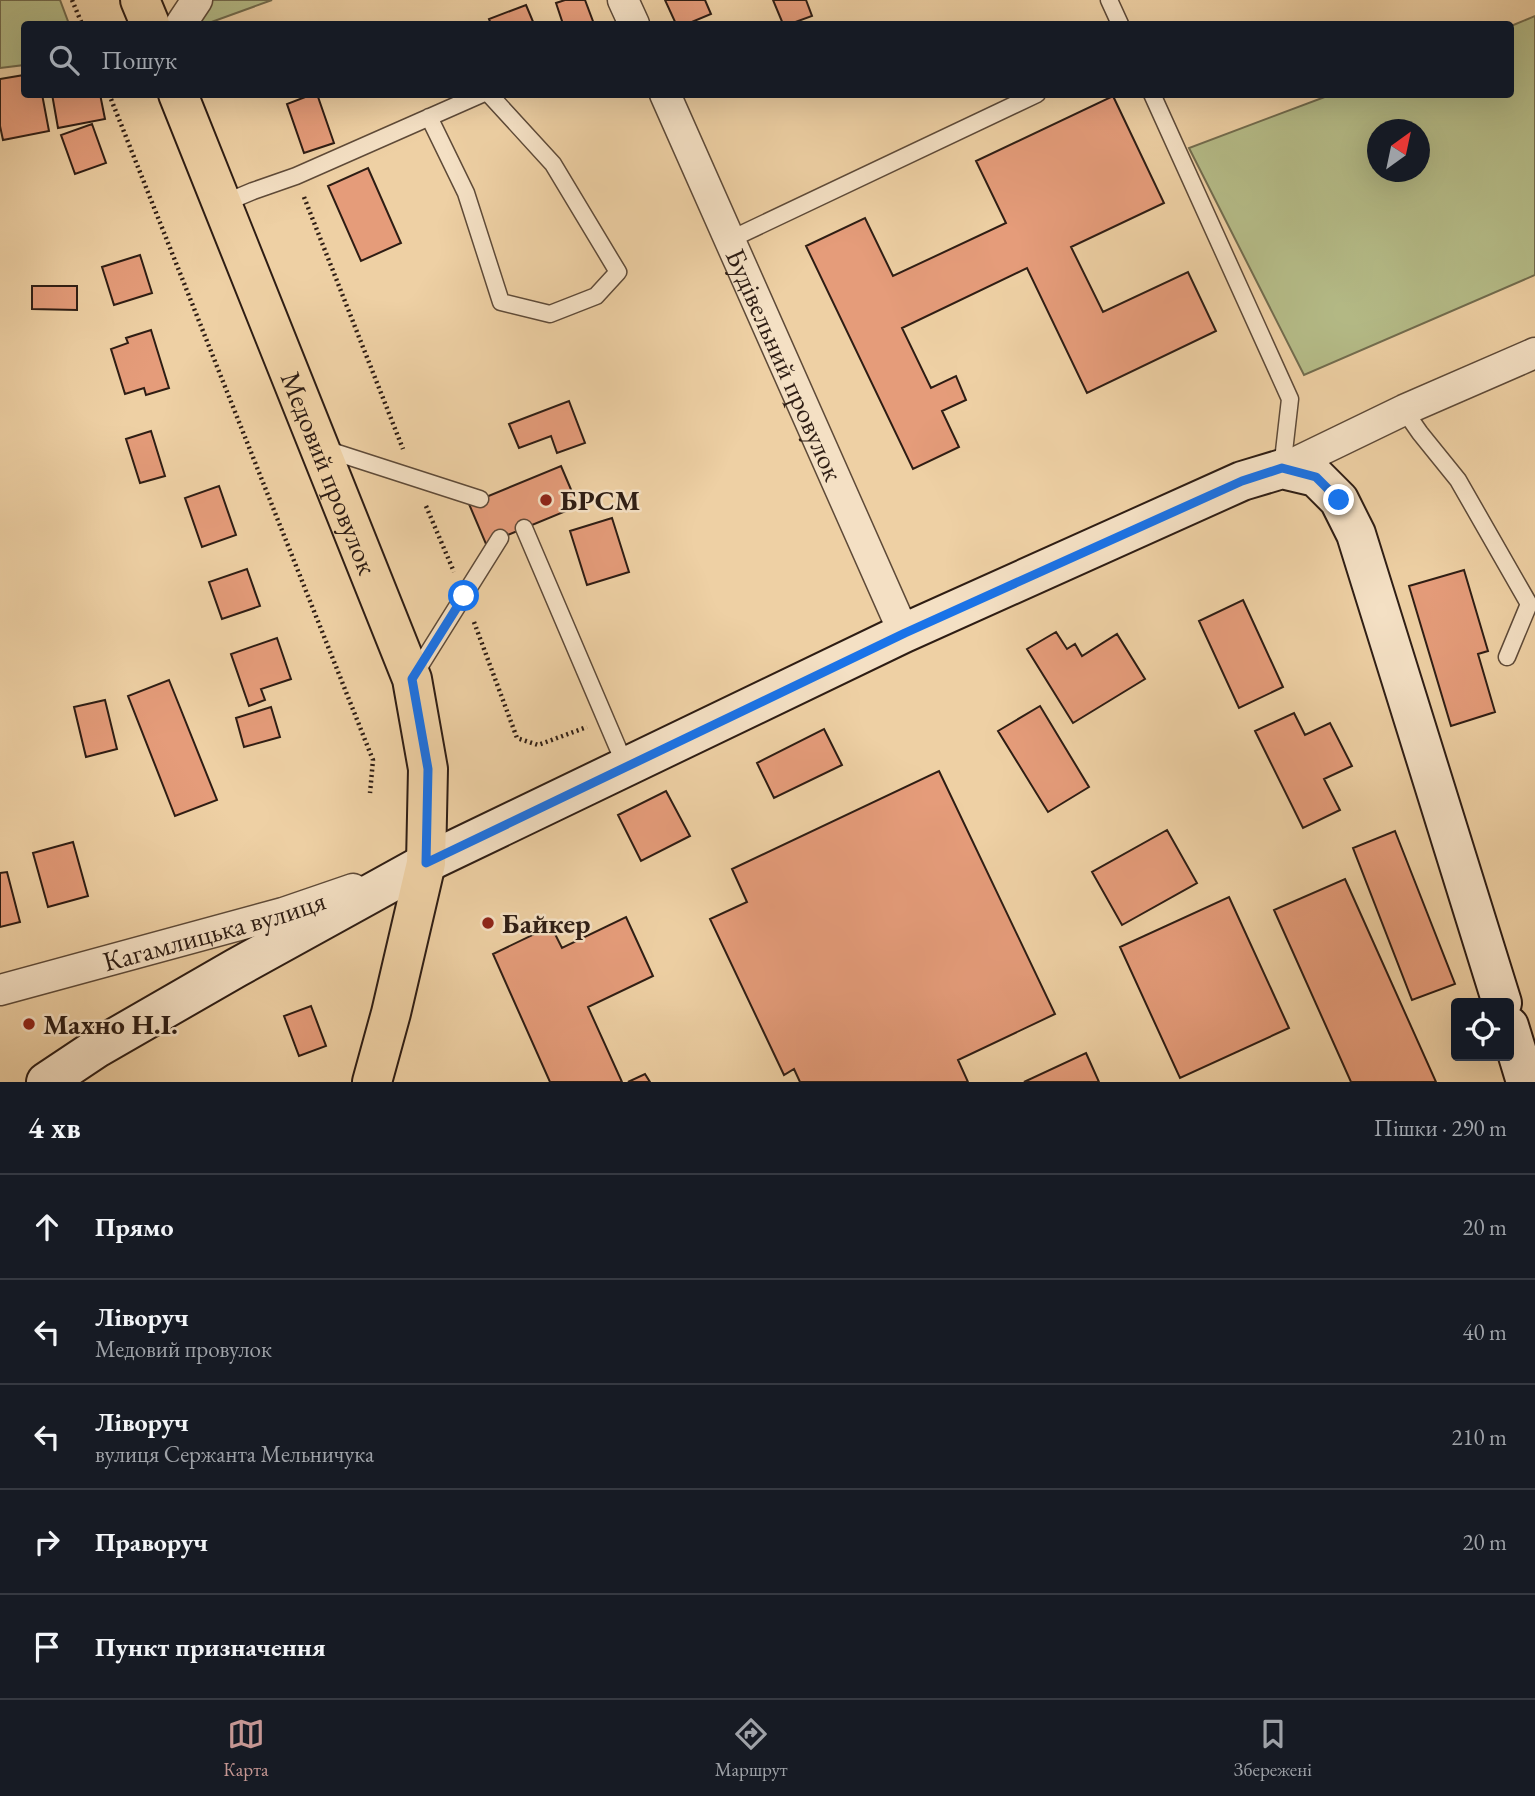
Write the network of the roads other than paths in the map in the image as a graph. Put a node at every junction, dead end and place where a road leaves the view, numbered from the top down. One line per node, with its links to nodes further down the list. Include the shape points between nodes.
1 (140, 0): 5 (main road)
2 (197, 0): 6 (street)
3 (623, 0): 7 (street)
4 (1109, 0): 8 (lane)
5 (149, 21)
6 (183, 21)
7 (633, 21)
8 (1119, 21)
9 (180, 98): 16 (main road, Медовий провулок)
10 (473, 98): 15 (lane)
11 (493, 98): 15 (lane, via 553,164 618,272 596,296 550,314 501,302 466,193)
12 (667, 98): 17 (street, Будівельний провулок)
13 (1029, 98): 17 (lane)
14 (1154, 98): 21 (lane, via 1290,399)
15 (429, 117): 16 (lane)
16 (222, 204): 20 (main road, Медовий провулок)
17 (729, 240): 26 (street, Будівельний провулок)
18 (1535, 353): 19 (street)
19 (1404, 410): 21 (street); 25 (lane, via 1458,480)
20 (319, 447): 22 (lane); 28 (main road, Медовий провулок)
21 (1282, 468): 26 (street, via 1242,481); 32 (street, via 1316,477 1339,500 1356,534)
22 (480, 499)
23 (524, 528): 29 (lane)
24 (500, 538): 28 (lane)
25 (1532, 603): 27 (lane)
26 (905, 633): 29 (street)
27 (1507, 657)
28 (412, 679): 30 (main road, Медовий провулок, via 428,769)
29 (625, 767): 30 (street)
30 (426, 863): 31 (street, Кагамлицька вулиця, via 283,913); 34 (street, via 97,1048); 35 (main road, Медовий провулок)
31 (0, 990)
32 (1503, 998)
33 (1514, 1034): 36 (street)
34 (46, 1082)
35 (372, 1082)
36 (1526, 1082)

